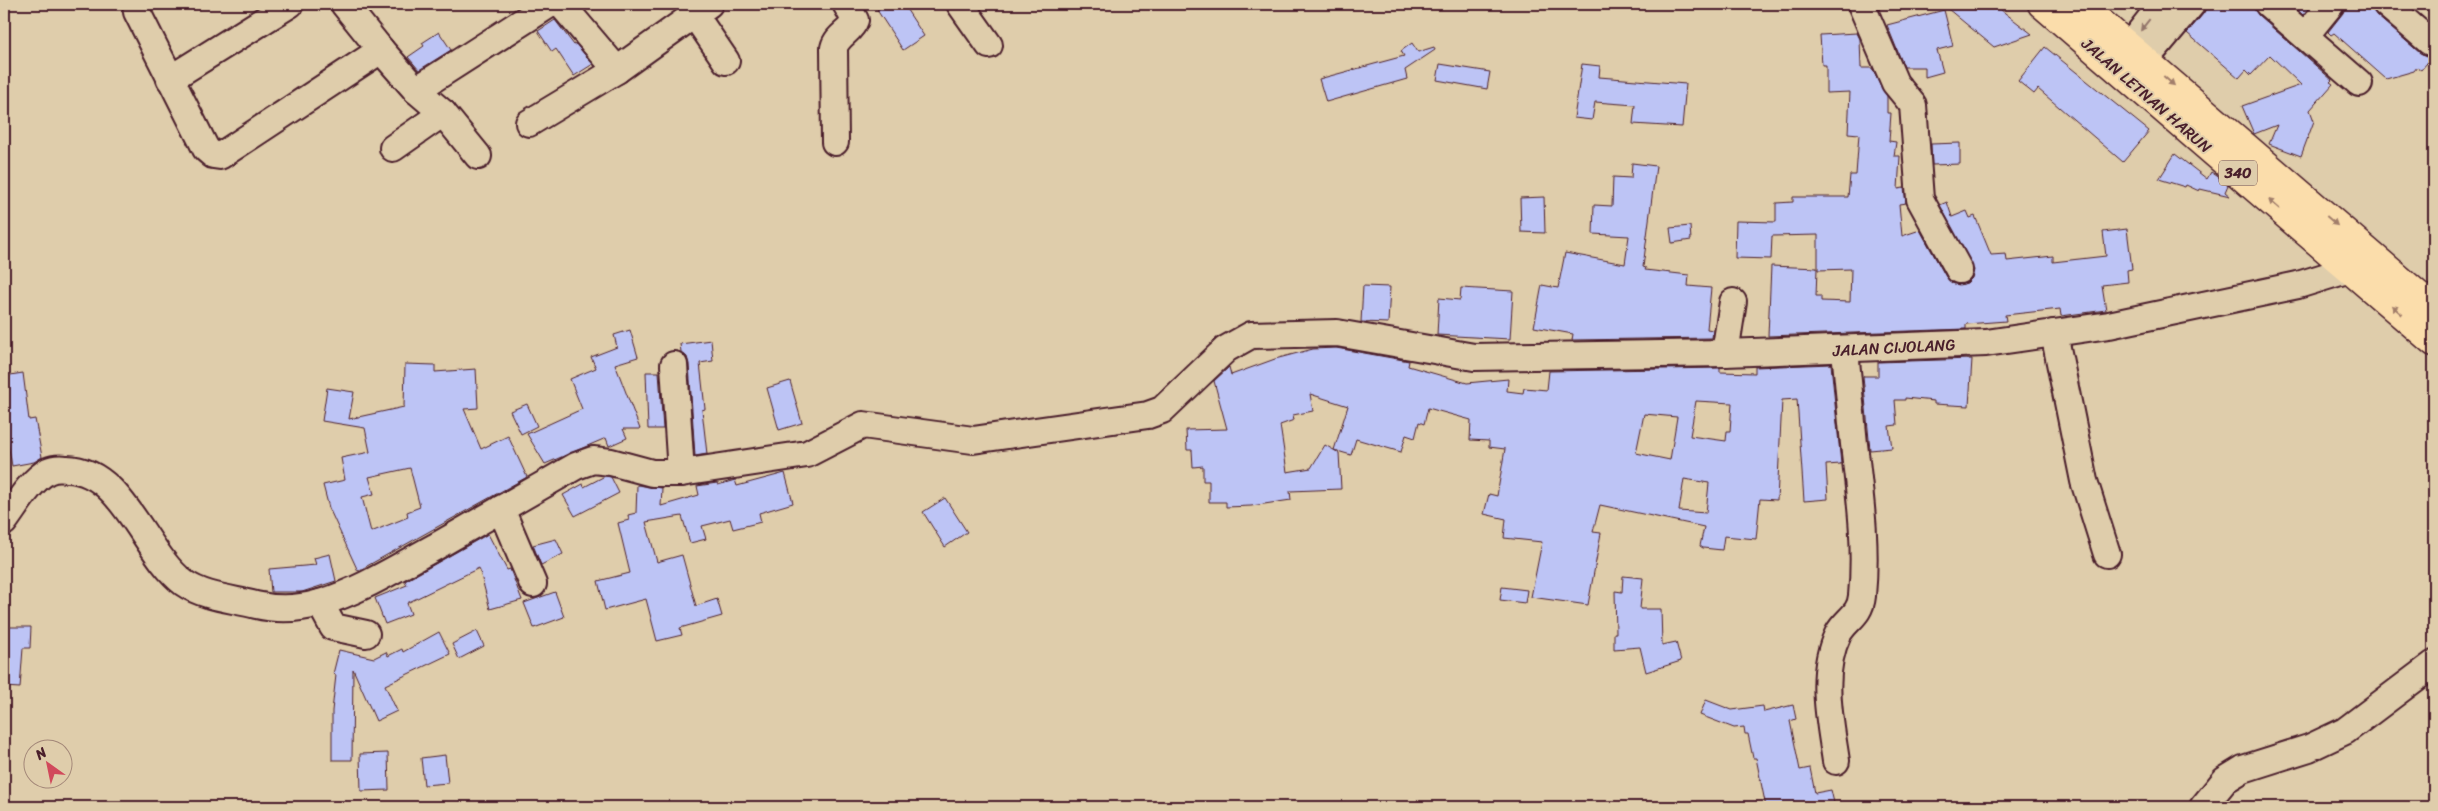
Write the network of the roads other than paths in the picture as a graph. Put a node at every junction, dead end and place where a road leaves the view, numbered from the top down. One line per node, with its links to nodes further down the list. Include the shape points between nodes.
1 (136, 4): 24 (street)
2 (290, 4): 24 (street)
3 (344, 4): 20 (street)
4 (550, 4): 26 (street)
5 (560, 4): 23 (street)
6 (960, 4): 19 (street)
7 (1860, 4): 34 (street, via 1895,83 1913,105 1920,199)
8 (2042, 4): 29 (main road, JALAN LETNAN HARUN / 340)
9 (2079, 4): 21 (main road, JALAN LETNAN HARUN / 340)
10 (2162, 4): 21 (street, one-way to 21)
11 (2192, 4): 21 (street)
12 (2268, 4): 17 (street)
13 (2331, 4): 17 (street)
14 (2386, 4): 18 (street)
15 (856, 7): 30 (street, via 853,25 834,48)
16 (702, 9): 22 (street); 23 (street)
17 (2305, 36): 25 (street)
18 (2430, 42)
19 (989, 45)
20 (381, 50): 24 (street, via 220,156 213,156 206,149); 26 (street)
21 (2137, 53): 29 (main road, JALAN LETNAN HARUN / 340, one-way to 29)
22 (726, 61)
23 (617, 70): 28 (street)
24 (170, 79)
25 (2358, 83)
26 (416, 90): 27 (street)
27 (444, 114): 31 (street); 32 (street)
28 (529, 123)
29 (2203, 127): 33 (main road, JALAN LETNAN HARUN / 340, one-way to 29); 36 (main road, JALAN LETNAN HARUN / 340, one-way to 36)
30 (835, 142)
31 (393, 148)
32 (478, 156)
33 (2350, 269): 37 (street, JALAN CIJOLANG, via 2298,285 2109,325); 38 (main road, JALAN LETNAN HARUN / 340, one-way to 33)
34 (1958, 270)
35 (1733, 302): 40 (street)
36 (2434, 310)
37 (2054, 333): 39 (street, JALAN CIJOLANG, via 1986,342); 45 (street, via 2082,472)
38 (2434, 342)
39 (1845, 350): 40 (street, JALAN CIJOLANG); 50 (street, via 1865,552 1862,599 1856,614 1839,632 1831,655 1827,702)
40 (1725, 353): 42 (street, JALAN CIJOLANG, via 1474,357 1337,334 1251,335 1226,350 1162,410 1148,415 973,440 863,425 807,454)
41 (674, 365): 42 (street)
42 (681, 473): 43 (street, JALAN CIJOLANG, via 652,472 593,460 576,466)
43 (501, 509): 46 (street); 47 (street, JALAN CIJOLANG, via 385,575)
44 (4, 522): 47 (street, JALAN CIJOLANG, via 41,476 55,469 78,469 99,478 109,487 169,568 196,590 280,608)
45 (2107, 554)
46 (533, 584)
47 (320, 603): 48 (street, via 333,627)
48 (366, 634)
49 (2434, 664): 51 (street, via 2337,736 2243,769 2225,780)
50 (1836, 761)
51 (2203, 807)

